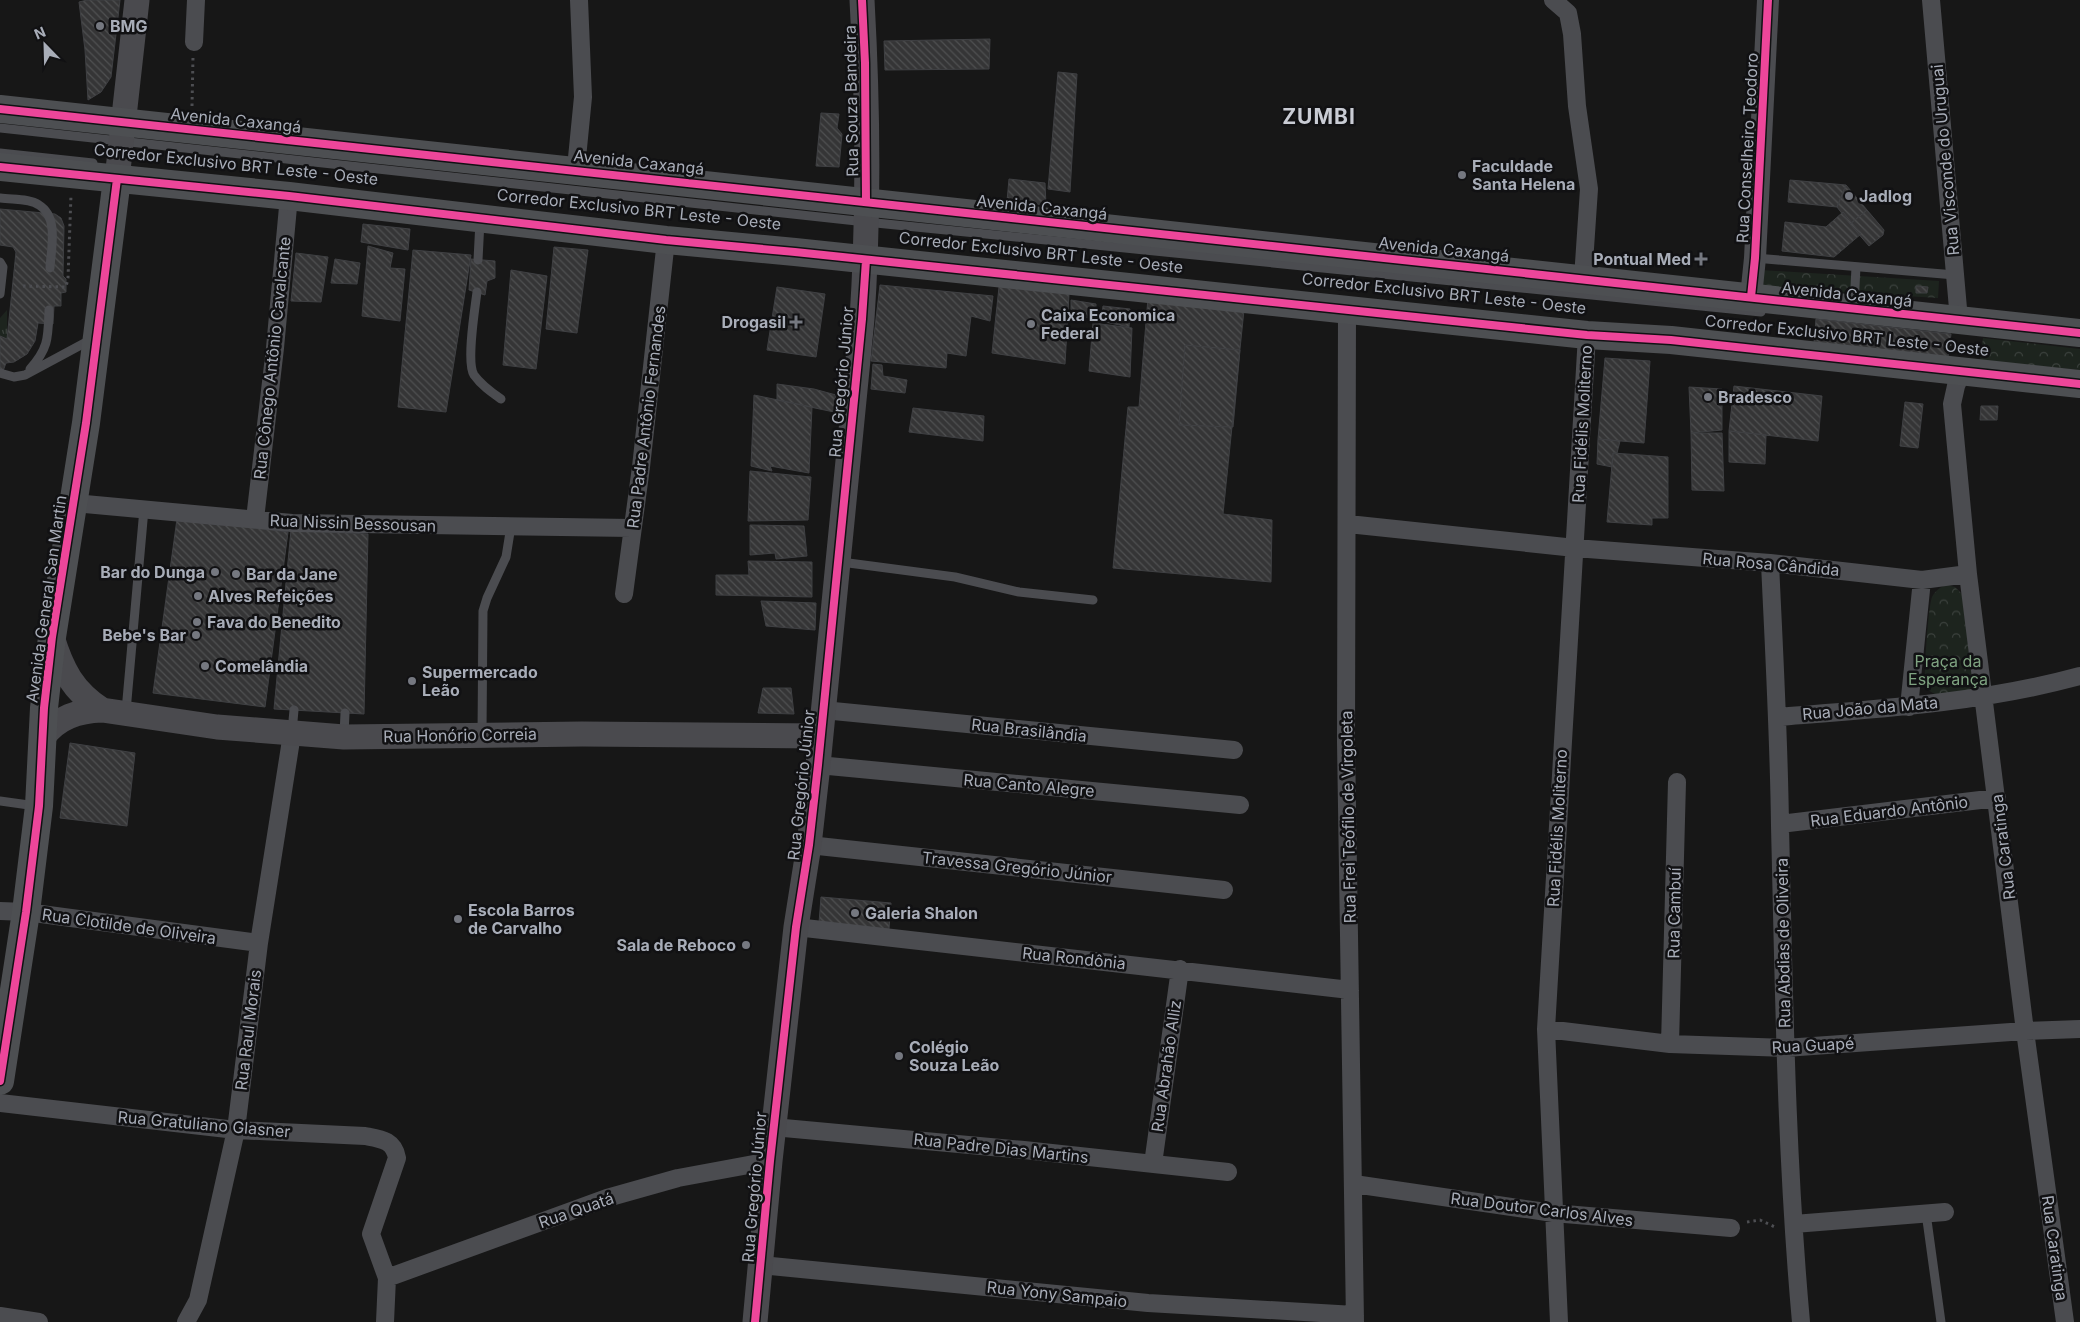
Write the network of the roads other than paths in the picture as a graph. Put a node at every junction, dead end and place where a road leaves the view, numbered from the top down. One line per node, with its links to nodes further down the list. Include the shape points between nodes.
1 (137, 0): 11 (main road)
2 (196, 0): 8 (street)
3 (579, 0): 16 (street, via 583,97)
4 (862, 0): 20 (main road, Rua Souza Bandeira, via 866,64)
5 (1553, 0): 30 (street, via 1568,13 1572,34 1579,130 1589,190)
6 (1768, 0): 24 (street, Rua Conselheiro Teodoro)
7 (1931, 0): 29 (street, Rua Visconde do Uruguai)
8 (194, 42)
9 (0, 109): 11 (main road, Avenida Caxangá)
10 (0, 128): 11 (lane, Corredor Exclusivo BRT Leste - Oeste)
11 (123, 131): 12 (main road, Avenida Caxangá, via 191,129); 15 (main road); 17 (lane, Corredor Exclusivo BRT Leste - Oeste)
12 (379, 149): 16 (main road, Avenida Caxangá); 17 (lane)
13 (0, 153): 15 (lane, Corredor Exclusivo BRT Leste - Oeste)
14 (0, 167): 15 (main road)
15 (115, 168): 18 (main road); 42 (main road, Avenida General San Martin)
16 (576, 168): 20 (main road, Avenida Caxangá)
17 (478, 179): 20 (lane, Corredor Exclusivo BRT Leste - Oeste)
18 (289, 196): 21 (main road); 50 (street, Rua Cônego Antônio Cavalcante)
19 (0, 198): 28 (lane, via 31,202 48,213 52,225)
20 (866, 212): 23 (main road, Rua Souza Bandeira); 30 (main road, Avenida Caxangá); 37 (lane, Corredor Exclusivo BRT Leste - Oeste)
21 (480, 218): 22 (main road); 25 (lane)
22 (666, 240): 23 (main road); 53 (street, Rua Padre Antônio Fernandes)
23 (865, 252): 36 (main road); 55 (main road, Rua Gregório Júnior)
24 (1755, 258): 27 (lane); 33 (street, Rua Conselheiro Teodoro)
25 (478, 260)
26 (0, 262): 32 (lane, via 3,267)
27 (1856, 267): 29 (lane); 34 (lane)
28 (50, 268)
29 (1955, 275): 39 (street, Rua Visconde do Uruguai)
30 (1583, 278): 33 (main road, Avenida Caxangá)
31 (477, 292): 47 (lane, via 471,345 473,373)
32 (0, 294)
33 (1751, 297): 34 (main road, Avenida Caxangá)
34 (1853, 308): 39 (main road, Avenida Caxangá)
35 (49, 310): 45 (lane, via 48,340 44,352)
36 (1347, 311): 41 (main road); 51 (street, Rua Frei Teófilo de Virgoleta)
37 (1775, 314)
38 (1633, 328): 46 (lane, Corredor Exclusivo BRT Leste - Oeste)
39 (1954, 332): 40 (main road, Avenida Caxangá)
40 (2080, 333)
41 (1587, 335): 43 (main road, via 1671,340); 54 (street, Rua Fidélis Moliterno)
42 (97, 337): 45 (lane); 48 (main road, Avenida General San Martin)
43 (1962, 372): 46 (main road); 57 (street, Rua Caratinga, via 1952,404)
44 (0, 373): 45 (lane, via 14,377)
45 (25, 375)
46 (2070, 378)
47 (501, 399)
48 (74, 503): 49 (street, Rua Nissin Bessousan); 61 (main road, Avenida General San Martin)
49 (144, 510): 50 (street, Rua Nissin Bessousan); 66 (lane)
50 (255, 519): 52 (street, Rua Nissin Bessousan, via 345,529)
51 (1348, 524): 54 (street, Rua Rosa Cândida); 86 (street, Rua Frei Teófilo de Virgoleta, via 1346,742)
52 (511, 526): 53 (street, Rua Nissin Bessousan); 69 (lane, via 506,556 483,611)
53 (632, 528): 59 (street, Rua Padre Antônio Fernandes)
54 (1575, 548): 56 (street, Rua Rosa Cândida); 87 (street, Rua Fidélis Moliterno)
55 (838, 561): 60 (lane, via 955,577 1020,592); 65 (main road, Rua Gregório Júnior)
56 (1770, 563): 58 (street, Rua Rosa Cândida); 67 (street, Rua Abdias de Oliveira)
57 (1968, 574): 58 (street, Rua Rosa Cândida); 63 (street, Rua Caratinga)
58 (1922, 580): 64 (street)
59 (624, 594)
60 (1093, 600)
61 (52, 637): 66 (main road, via 64,671 88,701); 71 (main road, Avenida General San Martin)
62 (2080, 676): 63 (street, Rua João da Mata)
63 (1984, 695): 64 (street, Rua João da Mata); 75 (street, Rua Caratinga)
64 (1908, 707): 67 (street, Rua João da Mata)
65 (823, 710): 70 (main road, Rua Gregório Júnior); 72 (street, Rua Brasilândia)
66 (114, 712): 68 (main road, Rua Honório Correia, via 217,727); 71 (main road, Rua Honório Correia, via 76,714 62,719)
67 (1777, 717): 79 (street, Rua Abdias de Oliveira)
68 (293, 722): 69 (main road, Rua Honório Correia); 84 (street, Rua Raul Morais)
69 (482, 735): 70 (main road, Rua Honório Correia)
70 (820, 736): 73 (main road, Rua Gregório Júnior)
71 (43, 737): 78 (main road, Avenida General San Martin)
72 (1234, 750)
73 (818, 765): 77 (street, Rua Canto Alegre); 80 (main road, Rua Gregório Júnior)
74 (1677, 782): 90 (street, Rua Cambuí)
75 (1997, 798): 79 (street, Rua Eduardo Antônio); 89 (street, Rua Caratinga)
76 (0, 801): 78 (lane)
77 (1240, 805)
78 (39, 806): 82 (main road, Avenida General San Martin)
79 (1780, 824): 91 (street, Rua Abdias de Oliveira)
80 (809, 845): 81 (street, Travessa Gregório Júnior); 83 (main road, Rua Gregório Júnior)
81 (1224, 890)
82 (13, 911): 84 (street, Rua Clotilde de Oliveira); 92 (main road, Avenida General San Martin)
83 (796, 927): 85 (street, Rua Rondônia); 94 (main road, Rua Gregório Júnior)
84 (259, 943): 95 (street, Rua Raul Morais)
85 (1180, 969): 86 (street, Rua Rondônia); 97 (street, Rua Abrahão Alliz)
86 (1350, 990): 99 (street, Rua Frei Teófilo de Virgoleta)
87 (1546, 1029): 90 (street, Rua Guapé); 100 (street, Rua Fidélis Moliterno)
88 (2080, 1029): 89 (street, Rua Guapé)
89 (2025, 1031): 91 (street, Rua Guapé); 116 (street, Rua Caratinga)
90 (1670, 1044): 91 (street, Rua Guapé)
91 (1785, 1048): 104 (street, Rua Abdias de Oliveira)
92 (0, 1082)
93 (0, 1103): 95 (street, Rua Gratuliano Glasner)
94 (774, 1127): 96 (main road, Rua Gregório Júnior); 97 (street, Rua Padre Dias Martins)
95 (236, 1130): 106 (street, Rua Gratuliano Glasner, via 365,1136 391,1143 397,1158 371,1234); 110 (street, Rua Raul Morais, via 198,1300)
96 (770, 1161): 105 (main road, Rua Gregório Júnior); 106 (street, Rua Quatá, via 678,1178 607,1198)
97 (1153, 1164): 98 (street, Rua Padre Dias Martins)
98 (1228, 1172)
99 (1354, 1184): 100 (street, Rua Doutor Carlos Alves); 108 (street, Rua Frei Teófilo de Virgoleta)
100 (1553, 1212): 103 (street, Rua Doutor Carlos Alves); 113 (street, Rua Fidélis Moliterno)
101 (1945, 1212): 102 (street)
102 (1926, 1213): 104 (street); 115 (lane)
103 (1731, 1228)
104 (1793, 1229): 114 (street, Rua Abdias de Oliveira)
105 (761, 1265): 108 (street, Rua Yony Sampaio, via 1148,1303); 112 (main road, Rua Gregório Júnior)
106 (387, 1278): 111 (street)
107 (0, 1316): 109 (street)
108 (1355, 1318)
109 (39, 1322)
110 (186, 1322)
111 (385, 1322)
112 (755, 1322)
113 (1559, 1322)
114 (1801, 1322)
115 (1941, 1322)
116 (2065, 1322)

